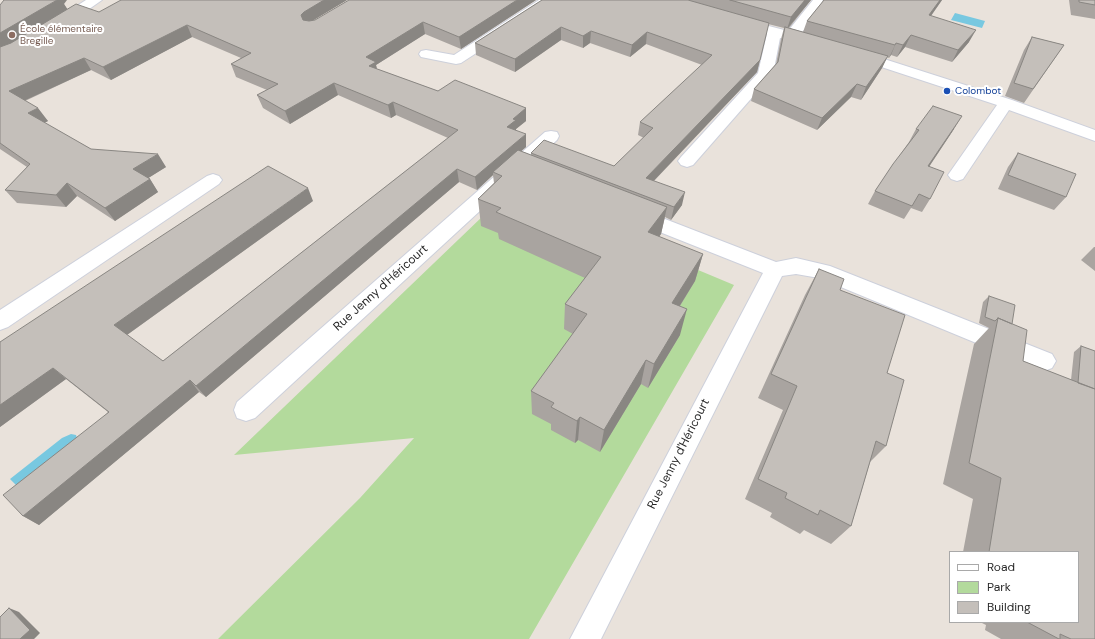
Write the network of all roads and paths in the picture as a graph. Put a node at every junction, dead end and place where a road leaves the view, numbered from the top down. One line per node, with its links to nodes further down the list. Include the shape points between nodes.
1 (95, 0): 5 (street)
2 (548, 0): 8 (street, via 456,60)
3 (818, 3): 7 (street)
4 (725, 18): 6 (street)
5 (50, 29)
6 (774, 32): 7 (street); 12 (street, via 765,74)
7 (791, 36): 9 (street, via 877,60)
8 (426, 54)
9 (1006, 103): 11 (street); 13 (street)
10 (551, 136): 19 (street, Rue Jenny d'Héricourt, via 524,170)
11 (1095, 136)
12 (687, 161)
13 (957, 175)
14 (213, 180): 17 (street)
15 (618, 208): 16 (street)
16 (775, 270): 18 (street, via 796,266 823,271); 20 (street, Rue Jenny d'Héricourt)
17 (0, 321)
18 (1044, 361)
19 (246, 410)
20 (585, 639)

